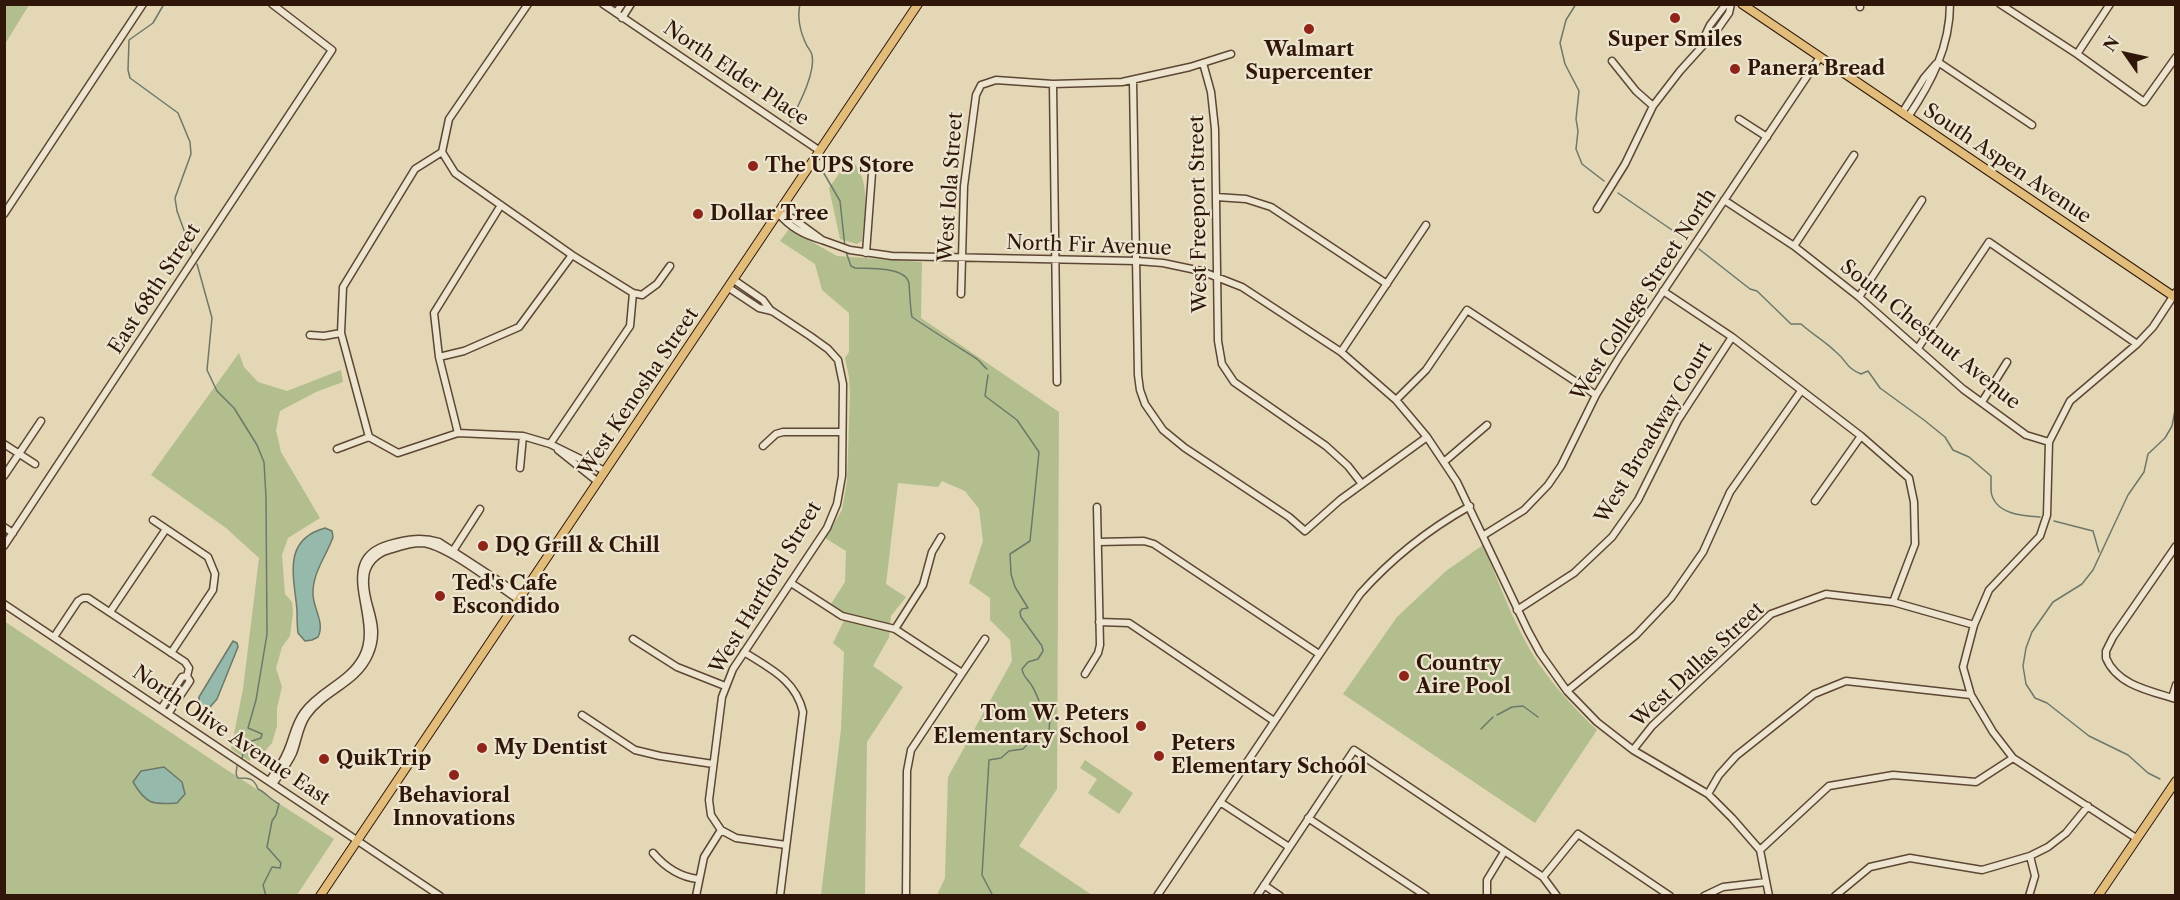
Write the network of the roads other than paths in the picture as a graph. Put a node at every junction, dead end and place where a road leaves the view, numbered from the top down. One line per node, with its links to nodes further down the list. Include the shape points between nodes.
1 (143, 4): 41 (street)
2 (272, 4): 101 (street, East 68th Street, via 332,50)
3 (528, 4): 32 (street, via 449,119)
4 (603, 4): 14 (street, North Elder Place)
5 (622, 4): 14 (street)
6 (631, 4): 15 (street)
7 (918, 4): 31 (main road, West Kenosha Street)
8 (1726, 4): 16 (street)
9 (1731, 4): 16 (street, via 1717,30)
10 (1742, 4): 19 (main road, South Aspen Avenue)
11 (1950, 4): 22 (street, via 1950,23)
12 (2000, 4): 18 (street)
13 (2110, 4): 18 (street)
14 (616, 13): 15 (street, North Elder Place)
15 (622, 18): 31 (street, North Elder Place)
16 (1697, 52): 26 (street)
17 (1231, 54): 23 (street)
18 (2077, 54): 20 (street, via 2144,102)
19 (1820, 57): 27 (main road, South Aspen Avenue); 30 (street, West College Street North)
20 (2175, 57)
21 (1612, 61): 26 (street)
22 (1938, 62): 27 (street, via 1930,83); 29 (street)
23 (1203, 63): 24 (street); 35 (street, West Freeport Street, via 1214,108)
24 (1133, 81): 25 (street); 48 (street)
25 (1053, 84): 46 (street, West Iola Street, via 996,80 981,85 975,95 967,153); 47 (street)
26 (1653, 106): 39 (street, via 1625,164)
27 (1905, 115): 57 (main road, South Aspen Avenue)
28 (1739, 119): 30 (street)
29 (2032, 125)
30 (1767, 137): 36 (street, West College Street North)
31 (820, 151): 40 (main road, West Kenosha Street)
32 (442, 152): 38 (street, via 455,173); 60 (street, via 415,169 343,287)
33 (1854, 155): 43 (street)
34 (872, 173): 44 (street)
35 (1216, 197): 50 (street, West Freeport Street); 52 (street, via 1246,199 1271,207)
36 (1724, 200): 43 (street, South Chestnut Avenue); 54 (street, West College Street North)
37 (1922, 200): 58 (street)
38 (501, 205): 45 (street); 66 (street, via 434,313)
39 (1597, 208)
40 (778, 213): 44 (street, North Fir Avenue, via 803,234); 51 (main road, West Kenosha Street)
41 (4, 214)
42 (1426, 225): 52 (street)
43 (1794, 246): 58 (street, South Chestnut Avenue)
44 (866, 254): 46 (street, North Fir Avenue)
45 (572, 255): 55 (street); 66 (street, via 519,327 464,351)
46 (962, 257): 47 (street, North Fir Avenue); 56 (street, West Iola Street)
47 (1055, 260): 48 (street, North Fir Avenue); 68 (street)
48 (1137, 261): 50 (street, North Fir Avenue, via 1176,265); 93 (street, via 1138,375 1145,404 1158,426 1305,531)
49 (670, 266): 55 (street, via 657,284 642,295)
50 (1217, 276): 65 (street, North Fir Avenue, via 1255,295); 93 (street, West Freeport Street, via 1222,364 1238,386 1326,446)
51 (734, 280): 53 (main road, West Kenosha Street); 59 (street)
52 (1388, 284): 65 (street)
53 (729, 288): 59 (street, via 759,308); 90 (main road, West Kenosha Street)
54 (1663, 291): 62 (street); 70 (street, West College Street North)
55 (633, 293): 83 (street, via 630,326)
56 (961, 294)
57 (2175, 296): 63 (street)
58 (1859, 297): 64 (street, South Chestnut Avenue)
59 (772, 311): 75 (street, West Hartford Street, via 823,345 838,360 843,384)
60 (341, 333): 61 (street); 79 (street)
61 (310, 335)
62 (1732, 337): 69 (street); 112 (street, West Broadway Court, via 1678,420 1638,500 1620,526 1583,566)
63 (2137, 344): 64 (street, via 1989,242); 81 (street, via 2070,402)
64 (1918, 348): 72 (street, South Chestnut Avenue)
65 (1341, 352): 71 (street, North Fir Avenue)
66 (439, 357): 76 (street)
67 (2007, 362): 72 (street)
68 (1057, 382)
69 (1801, 391): 78 (street); 129 (street, via 1730,492 1703,552 1671,598 1636,635)
70 (1596, 395): 71 (street, via 1467,310 1426,370); 102 (street, West College Street North, via 1545,490 1524,510)
71 (1396, 400): 80 (street, North Fir Avenue)
72 (1982, 402): 81 (street, South Chestnut Avenue, via 2026,435)
73 (41, 421): 86 (street)
74 (1487, 425): 87 (street)
75 (841, 432): 84 (street, via 783,432); 108 (street, West Hartford Street, via 842,476 837,504 827,528)
76 (458, 433): 77 (street); 79 (street, via 398,453)
77 (523, 436): 83 (street); 89 (street)
78 (1861, 436): 94 (street); 110 (street, via 1910,478 1915,544)
79 (369, 437): 85 (street)
80 (1427, 437): 87 (street, North Fir Avenue); 93 (street)
81 (2049, 442): 115 (street, via 2047,515 2040,536 1989,590)
82 (4, 444): 86 (street)
83 (550, 444): 90 (street); 92 (street)
84 (763, 446)
85 (337, 449)
86 (19, 454): 88 (street); 91 (street)
87 (1445, 461): 95 (street, North Fir Avenue)
88 (35, 464)
89 (520, 468)
90 (605, 471): 92 (main road, West Kenosha Street)
91 (4, 476)
92 (598, 482): 109 (main road, West Kenosha Street)
93 (1362, 484)
94 (1815, 501)
95 (1470, 506): 102 (street, North Fir Avenue); 122 (street, via 1435,528 1371,581)
96 (1097, 507): 104 (street)
97 (480, 509): 107 (street)
98 (153, 520): 100 (street)
99 (4, 527): 101 (street)
100 (166, 529): 113 (street); 121 (street, via 208,557 215,574 213,590)
101 (13, 533): 105 (street, East 68th Street)
102 (1484, 535): 112 (street, North Fir Avenue)
103 (941, 537): 116 (street, via 932,552 923,585)
104 (1098, 542): 114 (street); 122 (street, via 1154,544)
105 (5, 543)
106 (2175, 546): 132 (street, via 2106,651 2111,668 2125,680)
107 (452, 553): 109 (street); 141 (street, via 440,542 419,538 383,546 372,553 364,580 374,630 369,655 352,679 308,713 292,754)
108 (791, 583): 116 (street, via 842,616); 120 (street, West Hartford Street)
109 (520, 598): 148 (main road, West Kenosha Street)
110 (1893, 602): 115 (street, West Dallas Street); 137 (street, West Dallas Street, via 1826,594 1771,614 1652,726)
111 (4, 604): 117 (street, North Olive Avenue East)
112 (1518, 610): 129 (street, North Fir Avenue, via 1540,653)
113 (110, 612): 117 (street, via 83,598); 121 (street)
114 (1099, 622): 124 (street, via 1098,653); 136 (street, via 1129,623)
115 (1974, 625): 131 (street, via 1963,668)
116 (895, 629): 123 (street)
117 (54, 637): 133 (street, North Olive Avenue East)
118 (633, 639): 126 (street, via 677,667)
119 (985, 639): 123 (street)
120 (744, 652): 126 (street, West Hartford Street); 149 (street, via 793,687 803,712)
121 (171, 653): 125 (street, via 188,665)
122 (1319, 654): 136 (street)
123 (962, 673): 164 (street, via 916,741 908,760)
124 (1084, 674)
125 (187, 676): 128 (street); 130 (street, via 190,681)
126 (725, 686): 139 (street, West Hartford Street)
127 (2175, 686): 132 (street)
128 (175, 687): 130 (street); 133 (street)
129 (1567, 691): 137 (street, North Fir Avenue, via 1597,722)
130 (183, 692): 134 (street)
131 (1971, 695): 138 (street); 142 (street, via 1846,681 1815,694 1736,756)
132 (2174, 698)
133 (161, 709): 134 (street, North Olive Avenue East)
134 (168, 714): 141 (street, North Olive Avenue East)
135 (582, 715): 139 (street, via 635,750)
136 (1274, 721): 143 (street)
137 (1633, 750): 142 (street, North Fir Avenue)
138 (2013, 758): 144 (street); 151 (street, via 1976,782 1893,775 1829,786)
139 (713, 764): 146 (street, West Hartford Street, via 709,806)
140 (2175, 780): 147 (main road)
141 (271, 782): 148 (street, North Olive Avenue East)
142 (1707, 794): 151 (street, North Fir Avenue)
143 (1220, 802): 150 (street); 165 (street)
144 (2088, 806): 147 (street); 154 (street, via 2066,833)
145 (1308, 818): 150 (street); 152 (street, via 1354,750); 168 (street)
146 (721, 830): 149 (street, via 736,838); 156 (street, via 704,857)
147 (2136, 838): 175 (main road)
148 (358, 840): 160 (main road, West Kenosha Street); 161 (street, North Olive Avenue East)
149 (786, 845): 163 (street)
150 (1289, 847): 158 (street)
151 (1760, 850): 157 (street)
152 (1504, 852): 155 (street); 169 (street, via 1487,880)
153 (653, 853): 156 (street, via 672,870)
154 (2030, 856): 159 (street, via 1983,870 1910,858 1869,867); 174 (street, via 2036,876)
155 (1543, 877): 170 (street); 171 (street, via 1578,834)
156 (698, 879): 162 (street)
157 (1766, 882): 172 (street, via 1723,888); 173 (street)
158 (1264, 885): 166 (street); 167 (street)
159 (1838, 895)
160 (320, 896)
161 (440, 896)
162 (696, 896)
163 (780, 896)
164 (906, 896)
165 (1157, 896)
166 (1257, 896)
167 (1280, 896)
168 (1426, 896)
169 (1487, 896)
170 (1557, 896)
171 (1670, 896)
172 (1704, 896)
173 (1769, 896)
174 (2030, 896)
175 (2098, 896)

